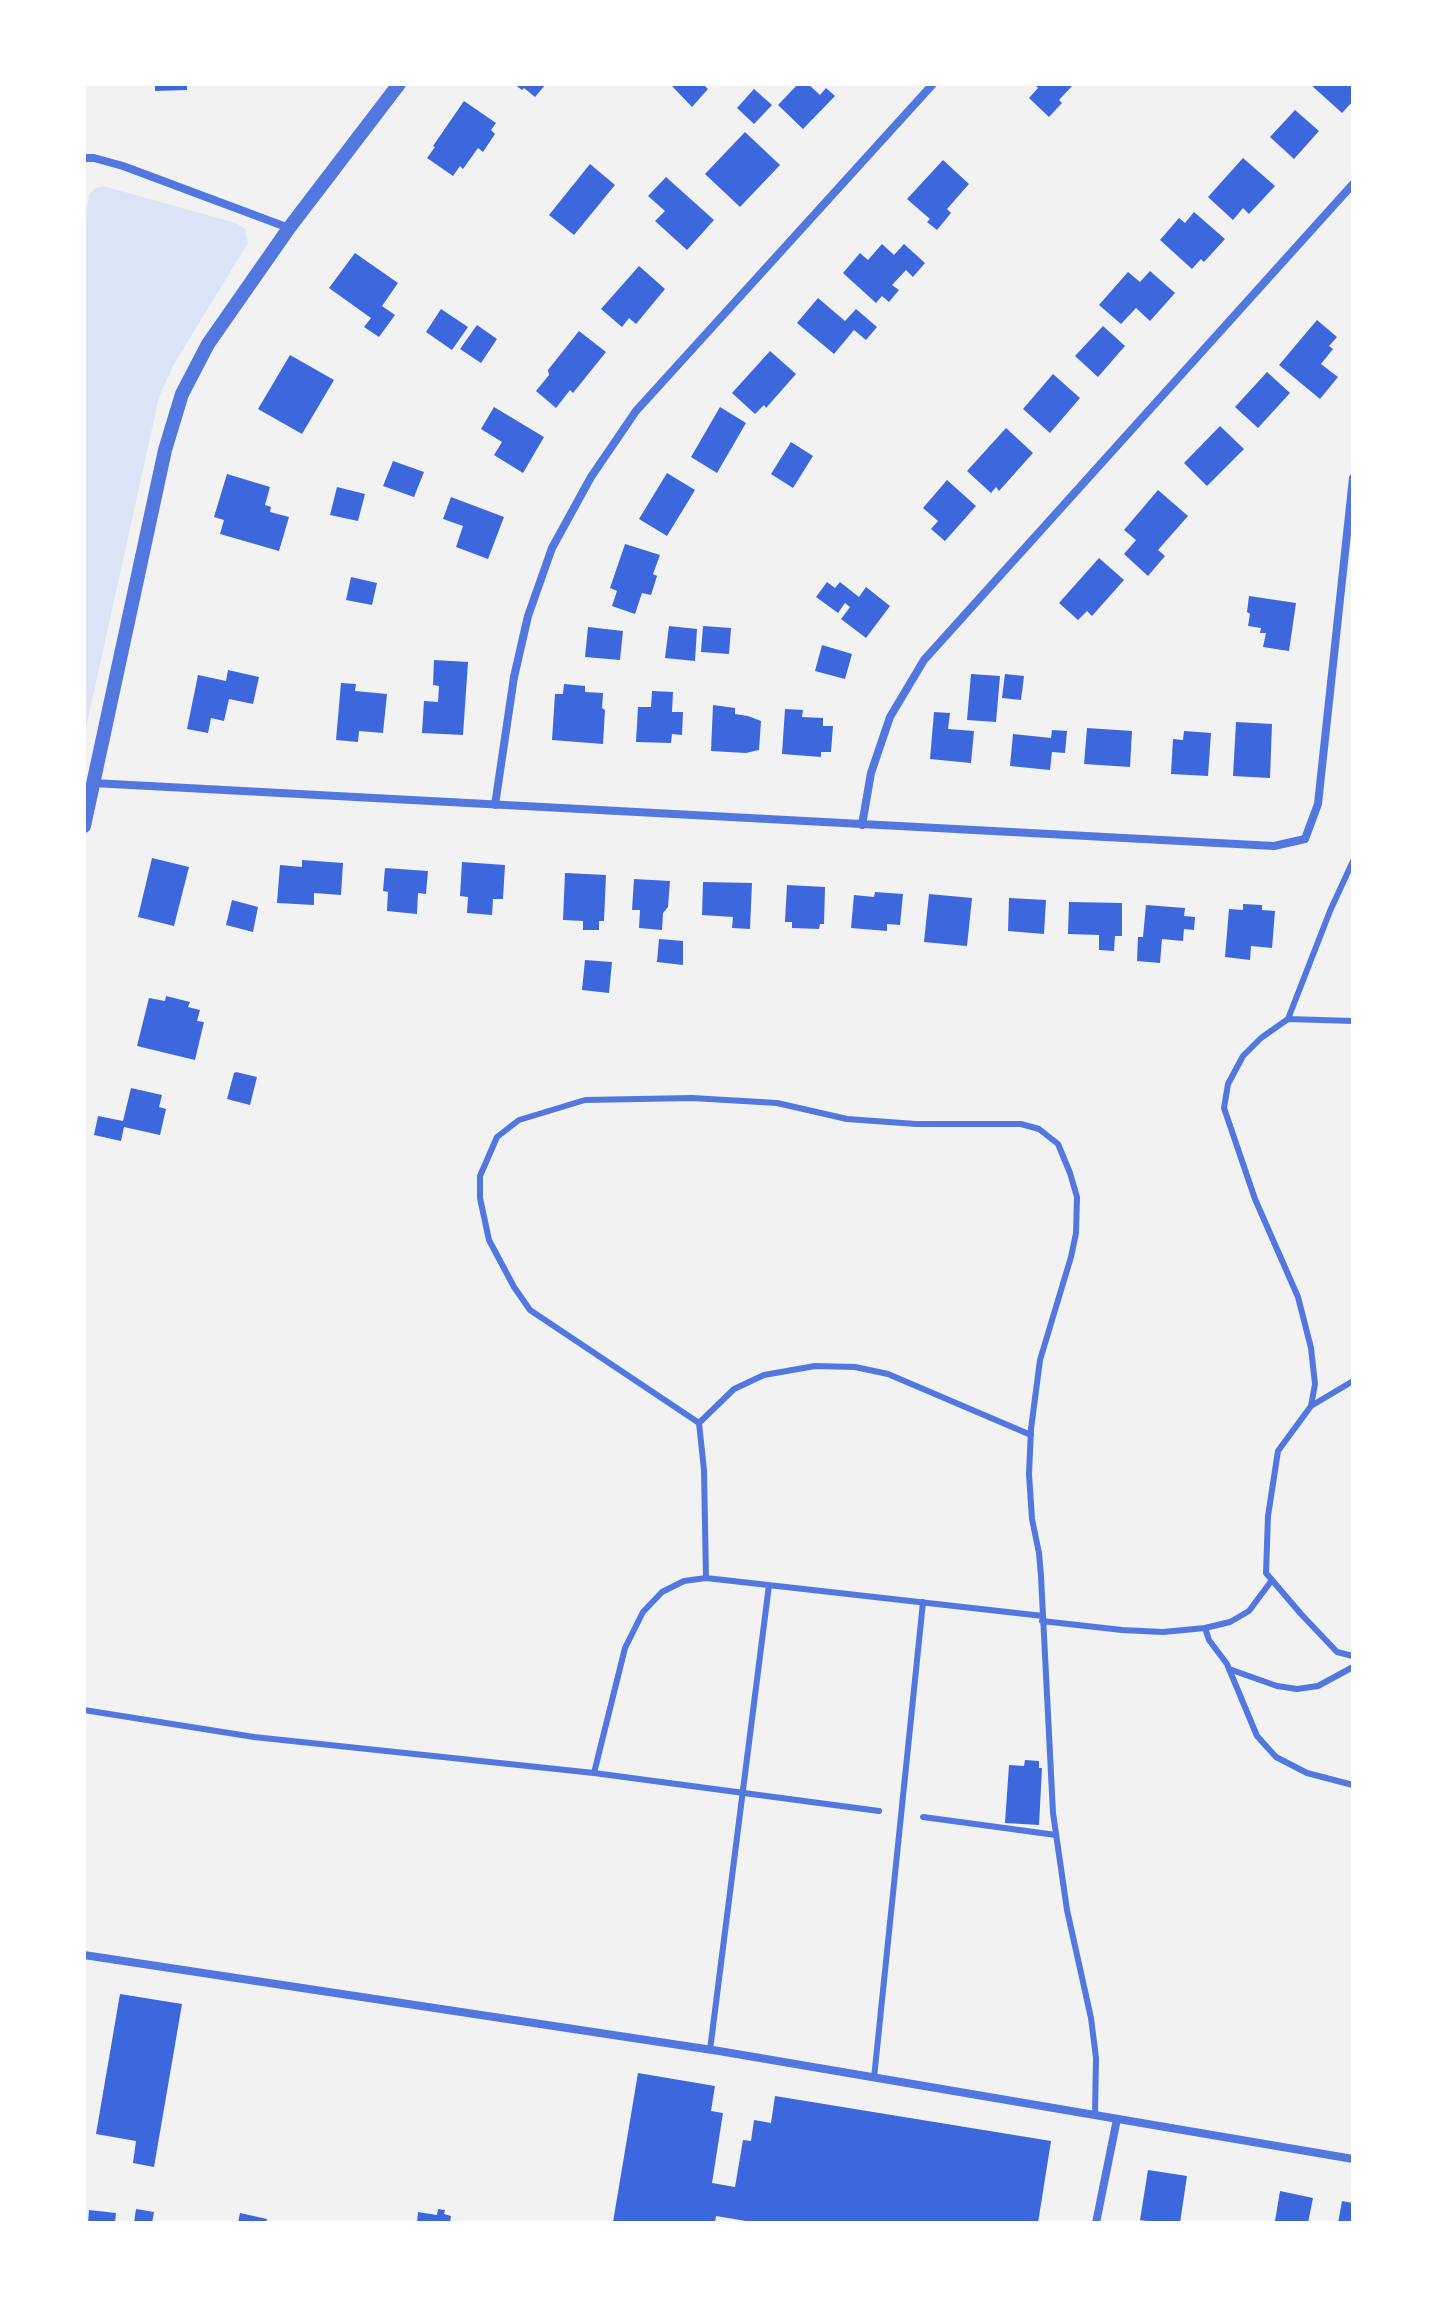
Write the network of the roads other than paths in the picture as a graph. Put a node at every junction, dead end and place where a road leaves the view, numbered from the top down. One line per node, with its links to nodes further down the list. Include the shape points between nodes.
1 (399, 84): 5 (street)
2 (933, 84): 8 (street, via 636,411 591,477 552,548 528,616)
3 (84, 158): 5 (street, via 123,166)
4 (1353, 184): 9 (street, via 924,660 890,717 871,773)
5 (289, 228): 7 (street, via 208,344 182,394 165,450)
6 (1353, 478): 9 (street, via 1318,804 1305,839 1274,846)
7 (93, 783): 8 (street); 10 (street)
8 (495, 805): 9 (street)
9 (862, 825)
10 (84, 826)
11 (1353, 861): 12 (lane)
12 (1288, 1019): 13 (lane); 15 (lane, via 1243,1056 1228,1084 1224,1108 1255,1199 1298,1297 1311,1348)
13 (1353, 1021)
14 (1353, 1381): 15 (lane)
15 (1311, 1406): 19 (lane, via 1278,1451 1268,1516 1266,1573)
16 (699, 1423): 17 (lane, via 734,1389 764,1375 815,1366 855,1367 888,1374); 17 (lane, via 530,1310 514,1287 489,1240 480,1176 497,1137 519,1120 585,1100 692,1098 777,1103 847,1119 1021,1124 1039,1129 1058,1144 1077,1197 1076,1233 1040,1360); 18 (lane)
17 (1031, 1435): 22 (lane, via 1029,1474)
18 (706, 1578): 20 (lane); 28 (lane, via 662,1592 643,1612 625,1648)
19 (1272, 1580): 23 (lane, via 1249,1611); 24 (lane, via 1337,1652)
20 (769, 1585): 21 (lane); 30 (lane)
21 (923, 1602): 22 (lane); 36 (lane)
22 (1042, 1618): 23 (lane, via 1149,1632); 33 (lane)
23 (1205, 1628): 26 (lane)
24 (1353, 1656)
25 (1353, 1667): 26 (lane, via 1318,1686 1297,1689)
26 (1229, 1669): 29 (lane, via 1257,1736 1276,1757 1307,1773)
27 (84, 1710): 28 (lane, via 254,1737)
28 (594, 1773): 30 (lane)
29 (1353, 1785)
30 (743, 1793): 31 (lane); 35 (lane)
31 (879, 1811)
32 (923, 1817): 33 (lane)
33 (1056, 1835): 37 (lane, via 1091,2018)
34 (84, 1955): 35 (street)
35 (710, 2050): 36 (street)
36 (874, 2078): 37 (street)
37 (1095, 2115): 38 (street)
38 (1117, 2119): 39 (street); 40 (street)
39 (1353, 2159)
40 (1096, 2223)

